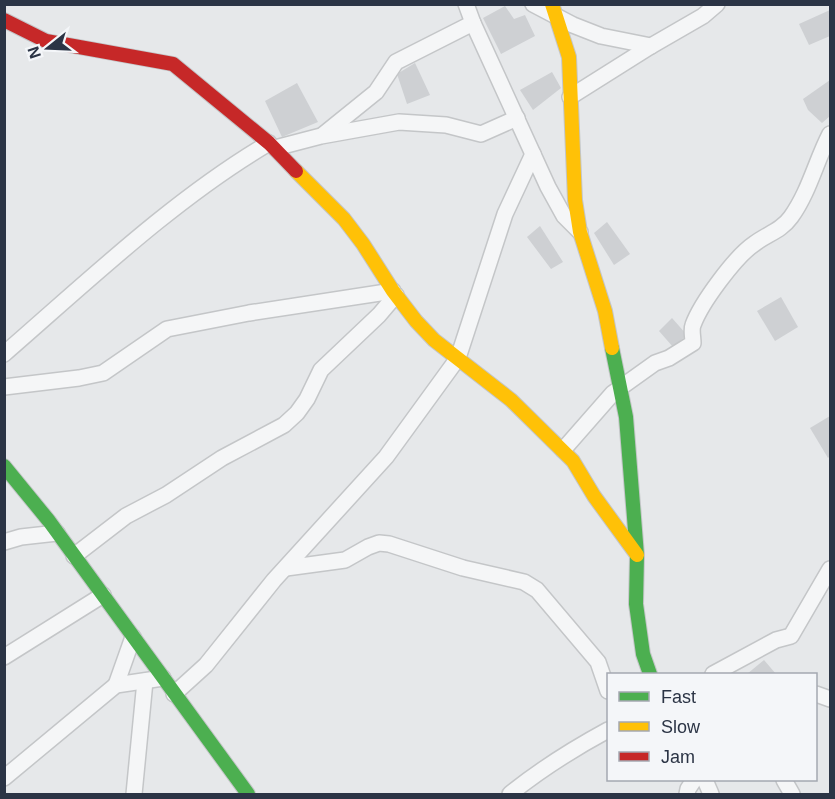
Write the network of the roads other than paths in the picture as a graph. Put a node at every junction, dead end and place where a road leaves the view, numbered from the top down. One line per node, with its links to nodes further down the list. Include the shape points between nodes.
1 (533, 4): 4 (street)
2 (717, 4): 7 (street)
3 (467, 5): 6 (street)
4 (554, 10): 7 (street, via 573,26); 8 (street, via 569,57)
5 (4, 20): 12 (street, via 46,41 172,64)
6 (473, 23): 9 (street); 11 (street, via 396,62 376,92)
7 (651, 46): 8 (street)
8 (570, 97): 14 (street)
9 (517, 118): 11 (street, via 481,134 446,125 406,122); 13 (street)
10 (831, 134): 19 (street, via 792,216 784,227 737,258 692,327 693,343)
11 (321, 135): 12 (street)
12 (272, 146): 15 (street, via 344,219); 16 (street, via 221,172)
13 (532, 154): 14 (street, via 564,216); 17 (street, via 502,222)
14 (580, 232): 19 (street, via 605,311)
15 (395, 293): 17 (street, via 434,340); 18 (street, via 249,313 167,329 103,373); 25 (street, via 379,315 321,370 307,399 284,425 126,516)
16 (4, 354)
17 (458, 358): 20 (street, via 511,400); 26 (street, via 386,457)
18 (4, 387)
19 (621, 387): 20 (street, via 606,398); 24 (street)
20 (563, 450): 24 (street)
21 (4, 466): 22 (street)
22 (57, 533): 23 (street); 25 (street)
23 (4, 542)
24 (637, 555): 31 (street, via 636,604)
25 (74, 556): 28 (street)
26 (286, 568): 36 (street, via 345,560 379,543 524,582 537,590 590,651); 37 (street, via 206,665)
27 (831, 569): 32 (street, via 791,636 776,640)
28 (102, 595): 29 (street); 30 (street)
29 (133, 637): 33 (street); 35 (street)
30 (4, 657)
31 (649, 673)
32 (717, 673)
33 (163, 678): 34 (street); 37 (street)
34 (145, 681): 35 (street); 43 (street)
35 (116, 685): 39 (street)
36 (607, 686)
37 (174, 694): 44 (street)
38 (607, 731): 45 (street, via 571,750)
39 (4, 778)
40 (693, 781): 46 (street)
41 (705, 781): 47 (street)
42 (785, 781): 48 (street)
43 (134, 795)
44 (248, 795)
45 (510, 795)
46 (687, 795)
47 (711, 795)
48 (792, 795)

